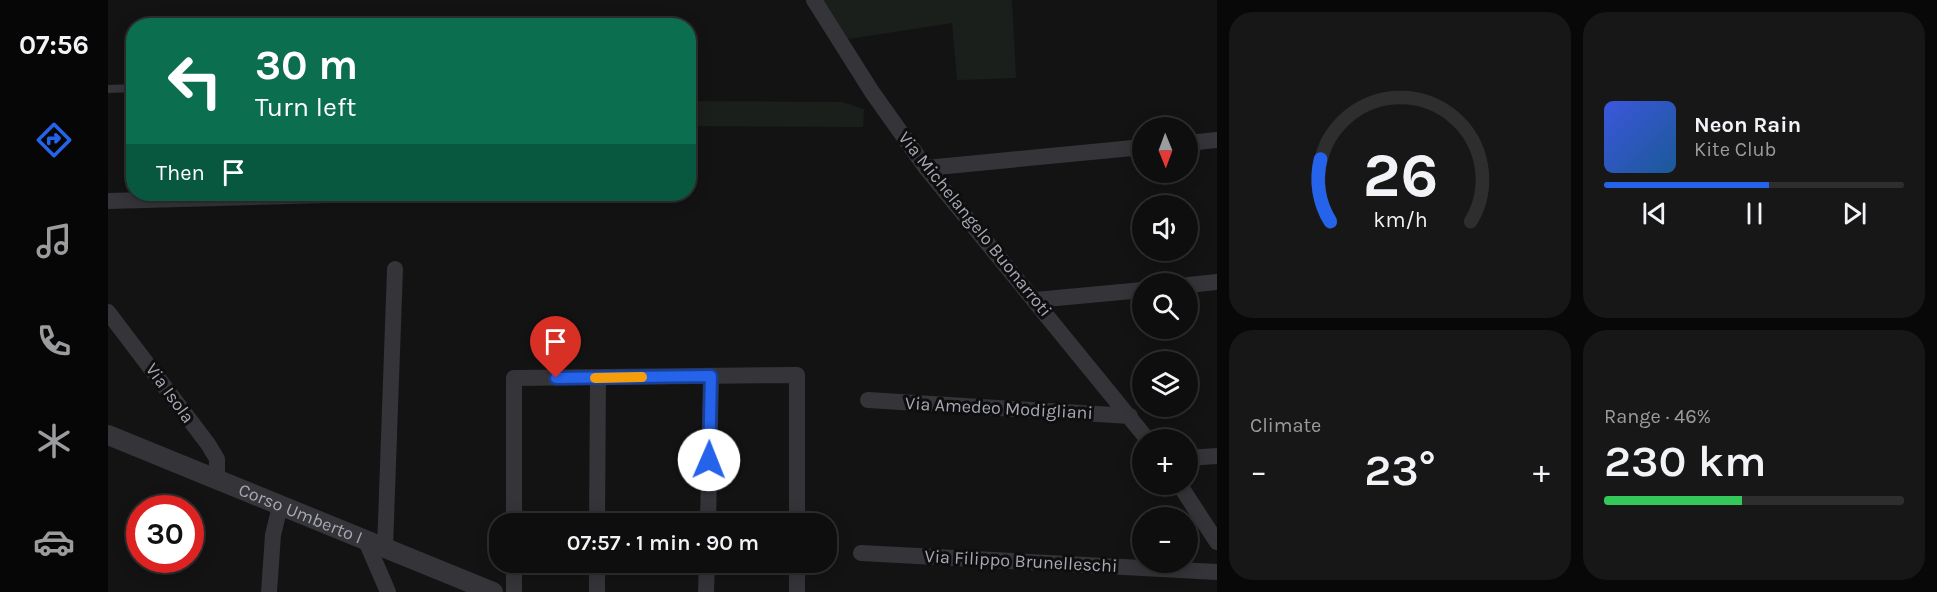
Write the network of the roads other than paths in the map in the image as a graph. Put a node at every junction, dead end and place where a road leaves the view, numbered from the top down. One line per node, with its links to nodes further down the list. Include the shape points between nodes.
1 (814, 0): 7 (street, Via Michelangelo Buonarroti)
2 (126, 88): 3 (lane)
3 (108, 89)
4 (1217, 140): 5 (street)
5 (1198, 142)
6 (1132, 148): 7 (street)
7 (926, 168): 14 (street, Via Michelangelo Buonarroti)
8 (108, 201): 9 (street)
9 (126, 201)
10 (395, 269): 33 (street)
11 (1217, 282): 12 (street)
12 (1198, 284)
13 (1132, 291): 14 (street)
14 (1035, 300): 19 (street, Via Michelangelo Buonarroti)
15 (108, 312): 24 (street, Via Isola, via 208,444 217,459)
16 (711, 376): 17 (street); 29 (street); 30 (street, via 797,375)
17 (598, 378): 27 (street, via 514,378); 28 (street)
18 (868, 400): 19 (street, Via Amedeo Modigliani)
19 (1130, 416): 20 (street, Via Michelangelo Buonarroti)
20 (1140, 429)
21 (108, 435): 24 (street, Corso Umberto I)
22 (1217, 456): 23 (street)
23 (1198, 457)
24 (217, 480): 26 (street, Corso Umberto I)
25 (1186, 495): 32 (street)
26 (280, 506): 31 (street, Corso Umberto I); 40 (street, via 273,535)
27 (514, 513)
28 (597, 513)
29 (708, 513)
30 (797, 513)
31 (366, 541): 33 (street, Corso Umberto I); 41 (street)
32 (1217, 542)
33 (385, 548): 42 (street, Corso Umberto I)
34 (861, 553): 35 (street, Via Filippo Brunelleschi)
35 (1217, 572)
36 (514, 573): 43 (street)
37 (597, 573): 44 (street)
38 (707, 573): 45 (street)
39 (797, 573): 46 (street)
40 (269, 592)
41 (388, 592)
42 (493, 592)
43 (514, 592)
44 (597, 592)
45 (706, 592)
46 (797, 592)

